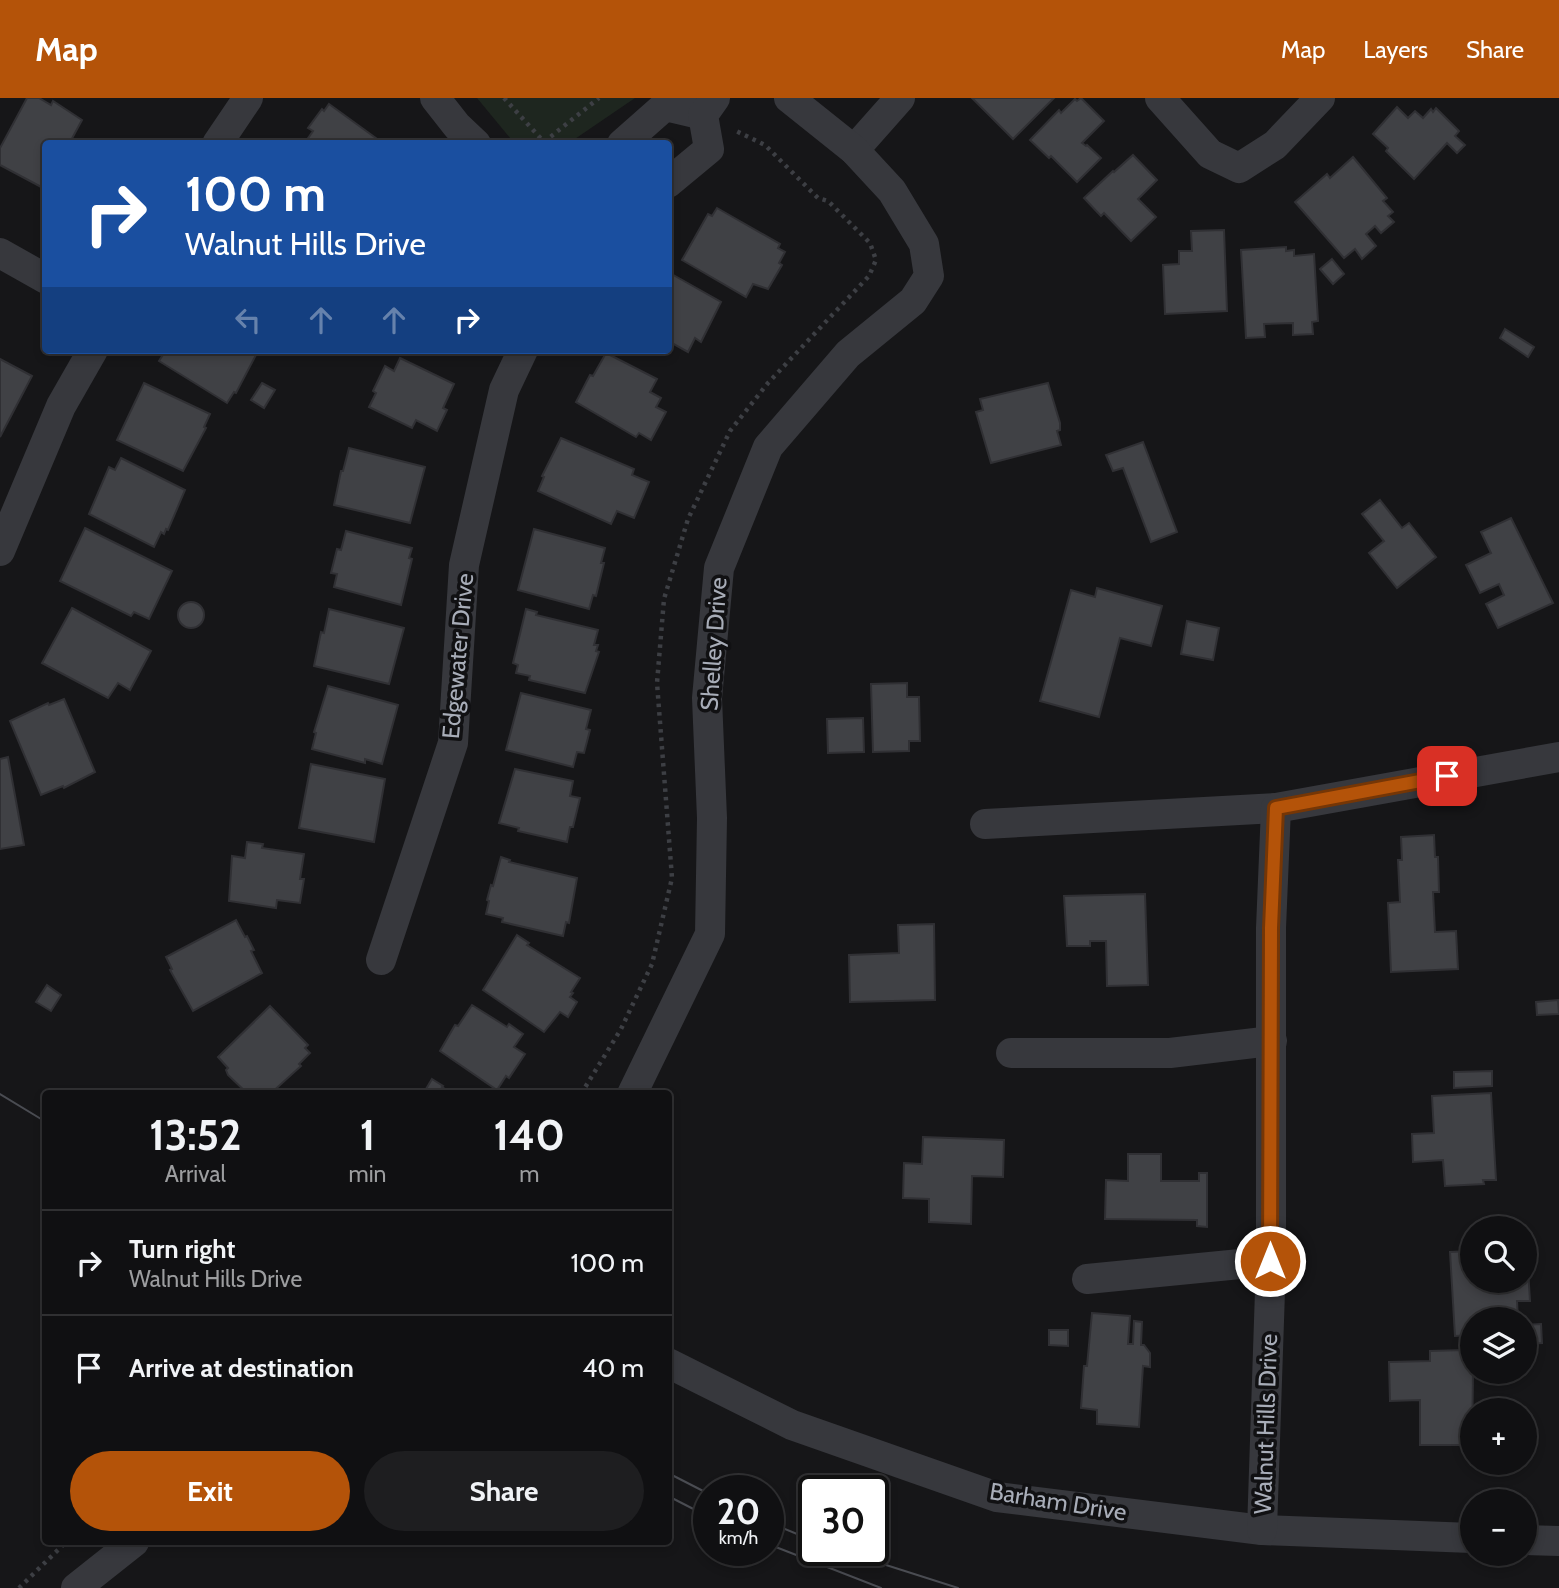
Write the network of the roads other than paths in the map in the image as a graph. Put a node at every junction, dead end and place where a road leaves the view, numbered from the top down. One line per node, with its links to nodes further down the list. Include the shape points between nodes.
1 (248, 98): 9 (street)
2 (435, 98): 10 (street)
3 (678, 98): 8 (street)
4 (789, 98): 12 (street, Shelley Drive)
5 (900, 98): 12 (street)
6 (1160, 98): 7 (street, via 1210,154 1239,168 1275,145)
7 (1321, 98)
8 (709, 107): 11 (street, via 665,106); 13 (street, via 709,149)
9 (220, 140)
10 (472, 140)
11 (627, 140)
12 (854, 149): 25 (street, Shelley Drive, via 892,191 924,244 929,276 913,301 848,354 768,447 719,568 708,698 710,934)
13 (672, 180)
14 (0, 253): 15 (street)
15 (42, 277)
16 (91, 354): 18 (street, via 61,406)
17 (521, 354): 22 (street, Edgewater Drive, via 504,390 464,565 453,743)
18 (0, 551)
19 (1559, 757): 20 (street)
20 (1276, 808): 21 (street); 23 (street, Walnut Hills Drive)
21 (985, 824)
22 (382, 960)
23 (1272, 1041): 24 (street, via 1170,1054); 26 (street, Walnut Hills Drive)
24 (1011, 1053)
25 (634, 1090)
26 (1270, 1261): 27 (street); 29 (street, Walnut Hills Drive)
27 (1087, 1279)
28 (672, 1365): 29 (street, Barham Drive, via 792,1425 997,1497)
29 (1262, 1530): 30 (street, Barham Drive)
30 (1460, 1538)
31 (1537, 1540): 32 (street)
32 (1559, 1541)
33 (130, 1545): 34 (street)
34 (76, 1588)

